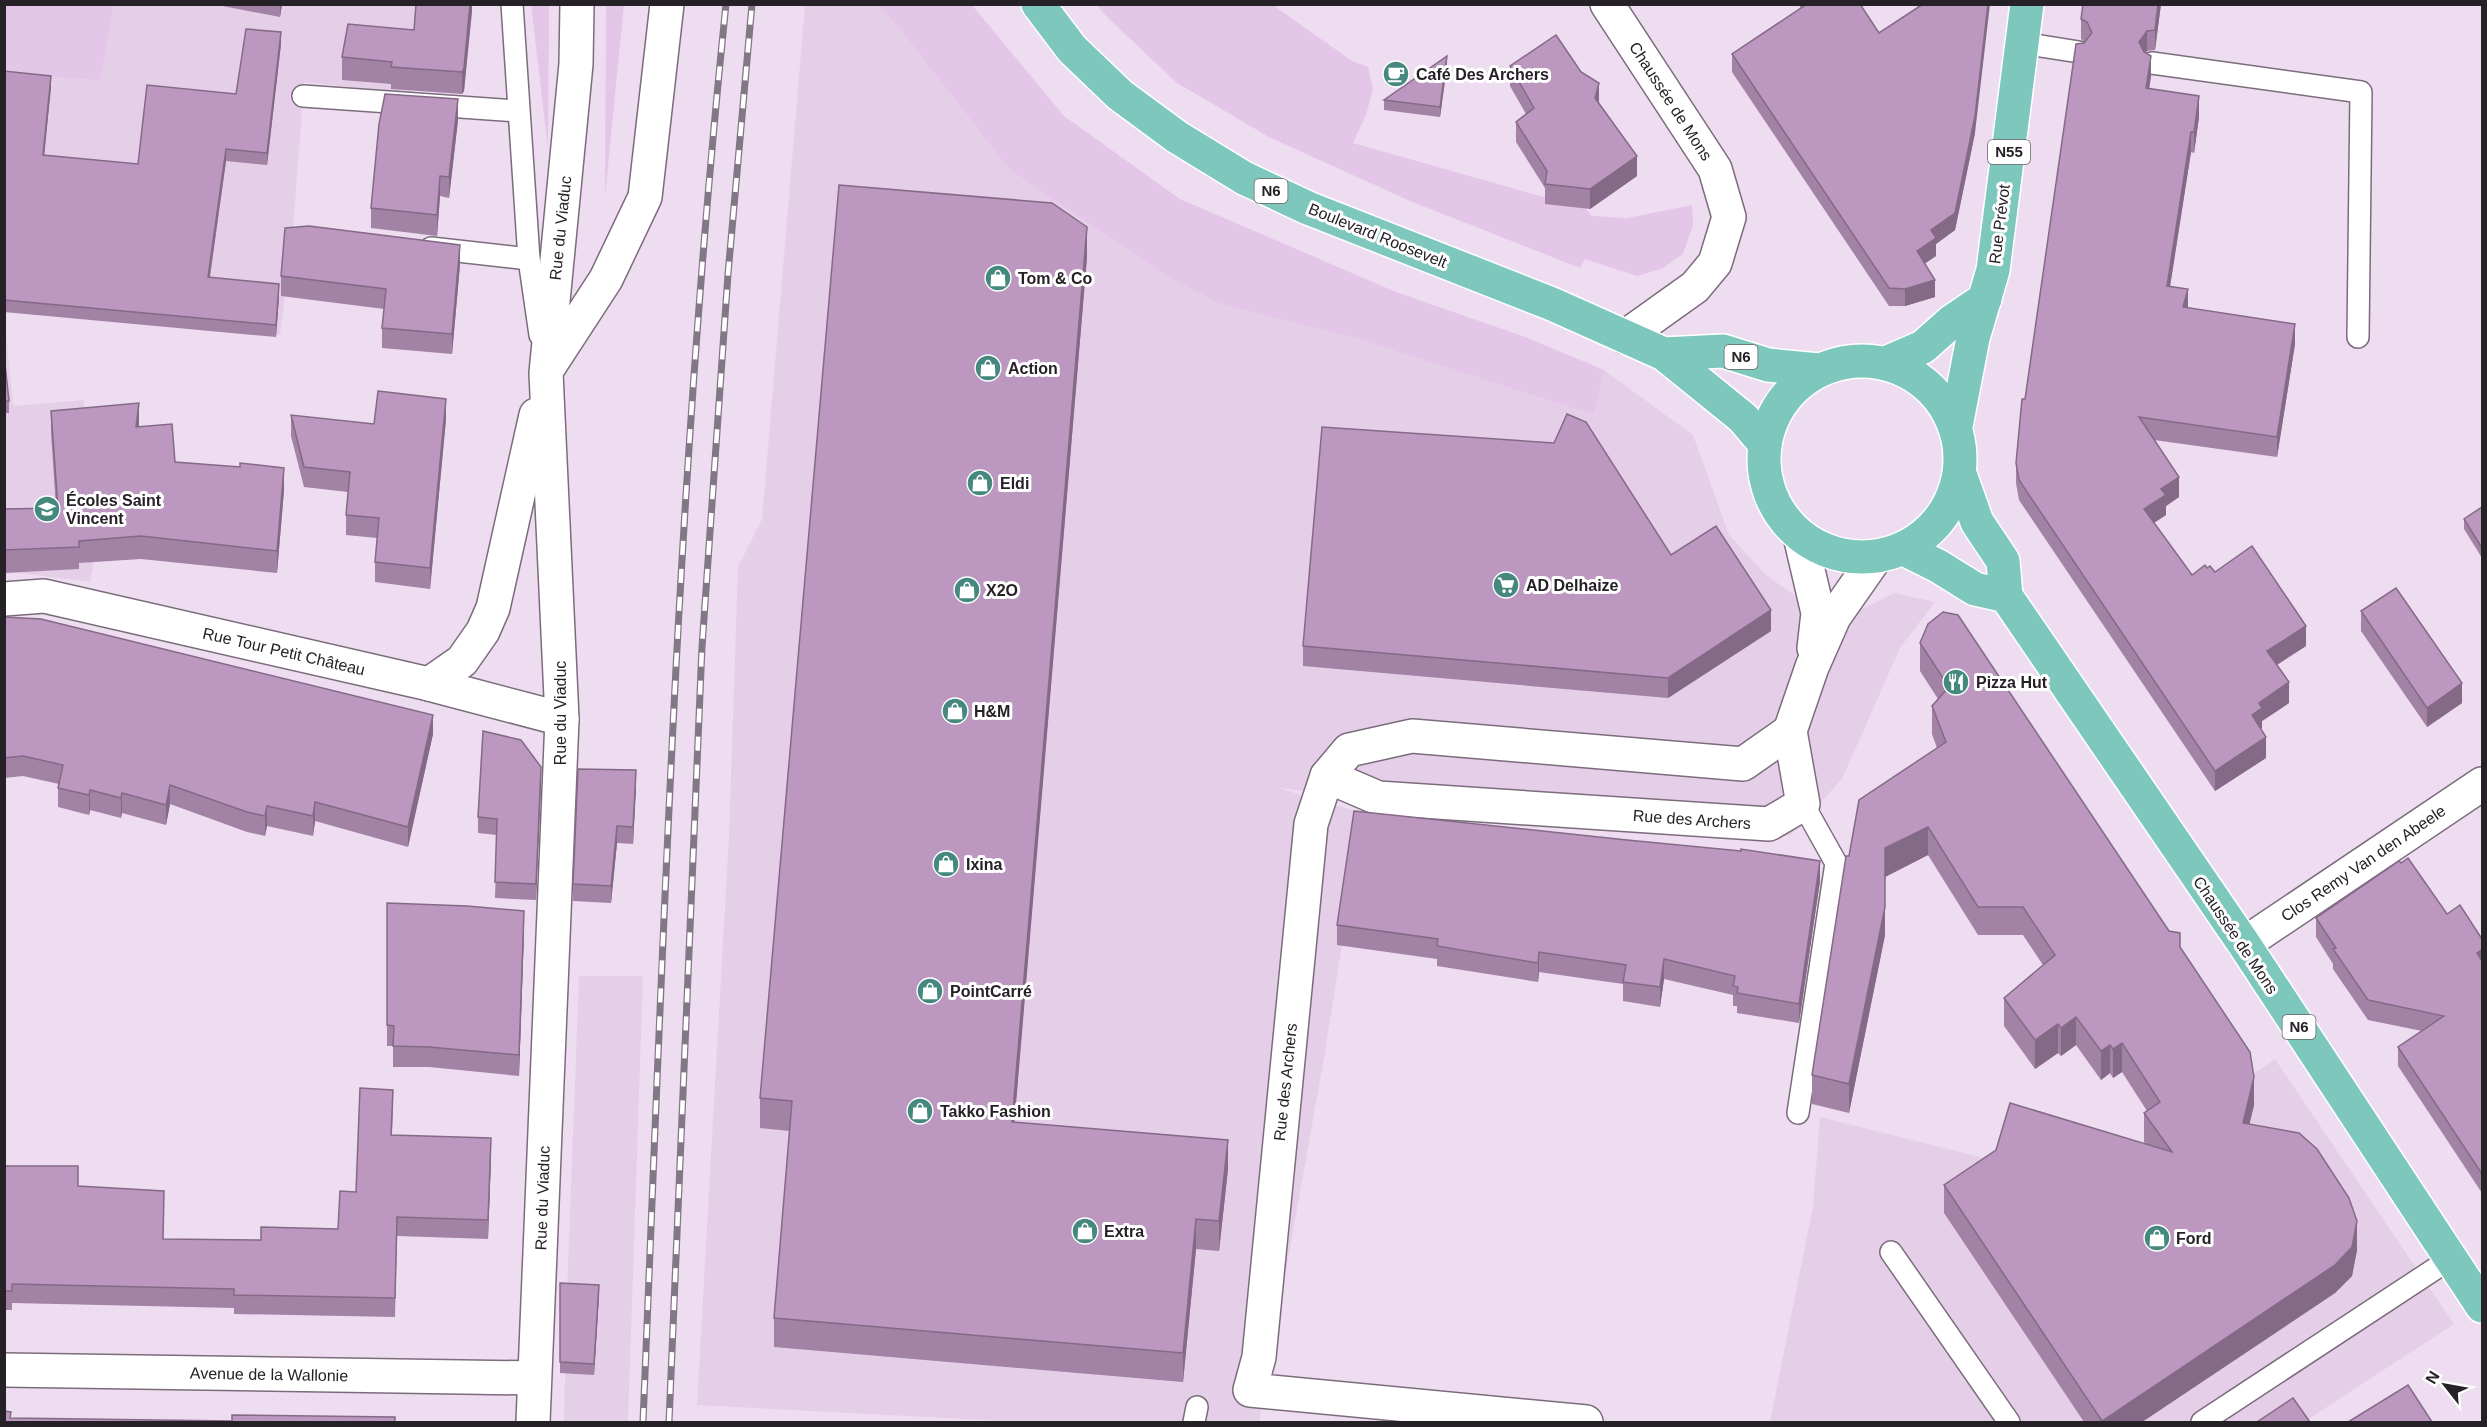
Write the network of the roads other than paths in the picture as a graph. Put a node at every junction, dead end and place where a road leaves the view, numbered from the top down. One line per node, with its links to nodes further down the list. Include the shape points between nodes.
1 (512, 4): 11 (lane)
2 (577, 4): 20 (street, Rue du Viaduc, via 576,63)
3 (668, 4): 20 (street, via 645,197 606,279)
4 (1038, 4): 15 (main road, Boulevard Roosevelt / N6, via 1072,49 1120,95 1177,137 1244,178 1308,208 1552,304)
5 (1607, 4): 15 (street, Chaussée de Mons, via 1715,169 1729,217 1715,263 1695,287)
6 (2027, 4): 7 (main road, Rue Prévot / N55)
7 (2022, 43): 8 (lane); 14 (main road, Rue Prévot / N55, via 1994,270)
8 (2079, 52)
9 (2152, 63): 16 (lane, via 2361,92)
10 (303, 96): 11 (lane)
11 (518, 111): 13 (lane)
12 (410, 246): 13 (lane)
13 (529, 259): 20 (lane)
14 (1984, 299): 18 (main road, via 1923,347); 21 (main road, Rue Prévot, via 1964,375)
15 (1625, 337): 17 (main road, Boulevard Roosevelt / N6)
16 (2358, 337)
17 (1664, 354): 19 (main road, Boulevard Roosevelt / N6, via 1723,351 1768,365); 22 (main road, Boulevard Roosevelt / N6, via 1743,418)
18 (1886, 363): 19 (main road, via 1863,360); 21 (main road, via 1909,372 1928,386)
19 (1819, 370): 22 (main road, via 1799,383 1783,401 1771,421)
20 (546, 373): 29 (street, via 493,608 462,661); 30 (street, Rue du Viaduc)
21 (1956, 426): 23 (main road)
22 (1765, 444): 24 (main road, via 1764,472 1772,500)
23 (1960, 474): 25 (main road, via 1950,504 1931,531); 26 (main road, Chaussée de Mons / N6, via 1977,522 2003,561)
24 (1800, 536): 25 (main road, via 1822,550 1849,557); 28 (street, via 1818,613)
25 (1890, 553): 26 (main road, via 1938,566 1975,589); 28 (street, via 1834,617)
26 (2006, 596): 35 (main road, Chaussée de Mons / N6)
27 (4, 599): 29 (street, Rue Tour Petit Château, via 44,596)
28 (1812, 667): 31 (street)
29 (429, 684): 30 (street, Rue Tour Petit Château)
30 (562, 719): 41 (street, Rue du Viaduc)
31 (1790, 731): 32 (street, Rue des Archers, via 1743,764 1412,736 1349,750); 34 (street)
32 (1327, 776): 34 (street, Rue des Archers, via 1378,798 1769,824); 43 (street, Rue des Archers, via 1311,824 1259,1357 1250,1390)
33 (2482, 784): 35 (street, Clos Remy Van den Abeele)
34 (1803, 804): 36 (lane, via 1836,863)
35 (2244, 944): 38 (main road, Chaussée de Mons / N6)
36 (1797, 1113)
37 (1891, 1252): 44 (lane)
38 (2450, 1259): 39 (main road, Chaussée de Mons / N6); 45 (lane)
39 (2482, 1306)
40 (4, 1370): 41 (street, Avenue de la Wallonie)
41 (534, 1378): 42 (street, Rue du Viaduc)
42 (533, 1422)
43 (1586, 1422)
44 (2008, 1422)
45 (2202, 1422)

